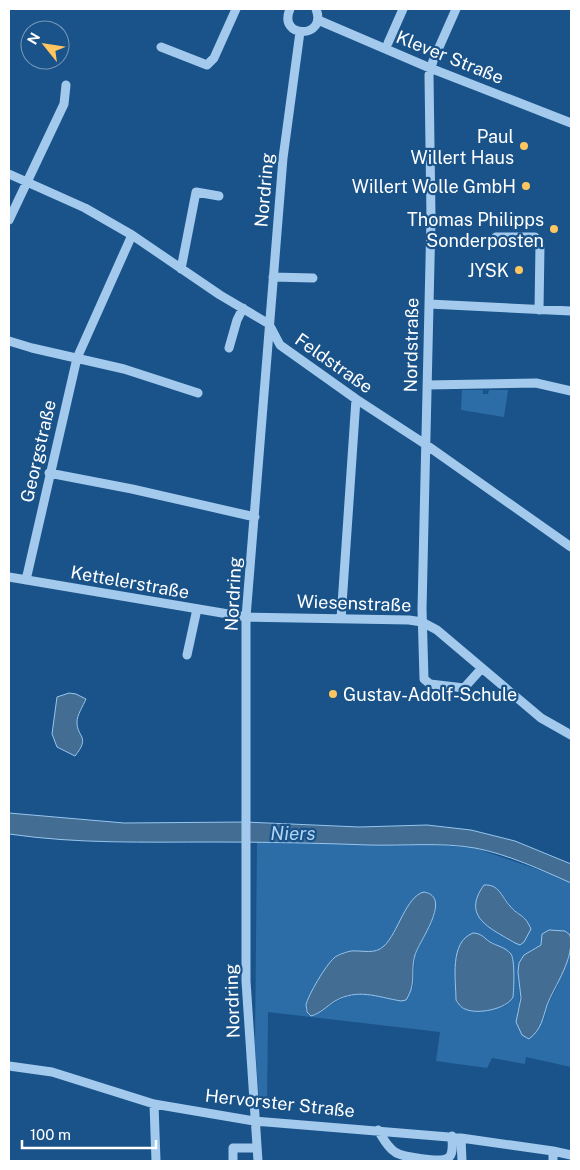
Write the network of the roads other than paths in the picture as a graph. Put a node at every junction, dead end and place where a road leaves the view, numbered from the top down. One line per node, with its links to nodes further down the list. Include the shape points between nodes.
1 (236, 9): 9 (street, via 214,58 207,65)
2 (288, 9): 7 (street, via 289,24)
3 (316, 9): 6 (street)
4 (403, 9): 8 (street)
5 (456, 9): 10 (street)
6 (318, 20): 7 (street, via 313,28); 10 (street, Klever Straße)
7 (300, 32): 20 (street, Nordring, via 283,158)
8 (388, 43)
9 (161, 47)
10 (430, 68): 12 (street, Klever Straße); 22 (street, Nordstraße)
11 (66, 84): 14 (street, via 64,104)
12 (571, 123)
13 (9, 174): 14 (street)
14 (26, 182): 16 (street); 17 (street, via 85,208)
15 (220, 196): 19 (street, via 196,192)
16 (9, 220)
17 (132, 235): 19 (street); 29 (street, Georgstraße)
18 (496, 236): 24 (street, via 535,237 539,241)
19 (181, 269): 23 (street)
20 (273, 276): 21 (street); 26 (street, Nordring)
21 (313, 278)
22 (428, 304): 24 (street); 30 (street, Nordstraße)
23 (242, 308): 26 (street); 28 (street)
24 (539, 310): 25 (street)
25 (571, 311)
26 (269, 324): 33 (street, Feldstraße, via 280,345); 36 (street, Nordring)
27 (9, 341): 29 (street)
28 (229, 348)
29 (76, 358): 32 (street, via 124,369); 35 (street, Georgstraße)
30 (426, 385): 31 (street, via 536,384); 34 (street, Nordstraße)
31 (571, 390)
32 (198, 393)
33 (356, 399): 34 (street, Feldstraße); 42 (street)
34 (425, 444): 37 (street, Feldstraße); 43 (street, Nordstraße)
35 (49, 473): 36 (street); 39 (street, Georgstraße)
36 (255, 517): 41 (street, Nordring)
37 (571, 547)
38 (9, 578): 39 (street, Kettelerstraße)
39 (26, 580): 40 (street, Kettelerstraße)
40 (197, 609): 41 (street, Kettelerstraße); 44 (street)
41 (246, 617): 42 (street, Wiesenstraße); 49 (street, Nordring, via 246,981)
42 (341, 619): 43 (street, Wiesenstraße)
43 (422, 622): 45 (street, Wiesenstraße, via 437,630); 45 (street, Nordstraße, via 426,683 464,688)
44 (187, 655)
45 (482, 668): 46 (street, Wiesenstraße, via 541,718)
46 (571, 736)
47 (9, 1066): 48 (street, Hervorster Straße, via 52,1072)
48 (154, 1104): 49 (street, Hervorster Straße); 55 (street)
49 (254, 1121): 50 (street, Hervorster Straße); 52 (street, Nordring)
50 (378, 1130): 51 (street, Hervorster Straße); 51 (street, via 393,1151 402,1156 428,1159 448,1158)
51 (456, 1137): 53 (street, Hervorster Straße); 58 (street)
52 (256, 1148): 56 (street, via 233,1148); 57 (street, Nordring)
53 (553, 1151): 54 (street, Hervorster Straße); 59 (street)
54 (571, 1155)
55 (156, 1161)
56 (233, 1161)
57 (258, 1161)
58 (462, 1161)
59 (553, 1161)

